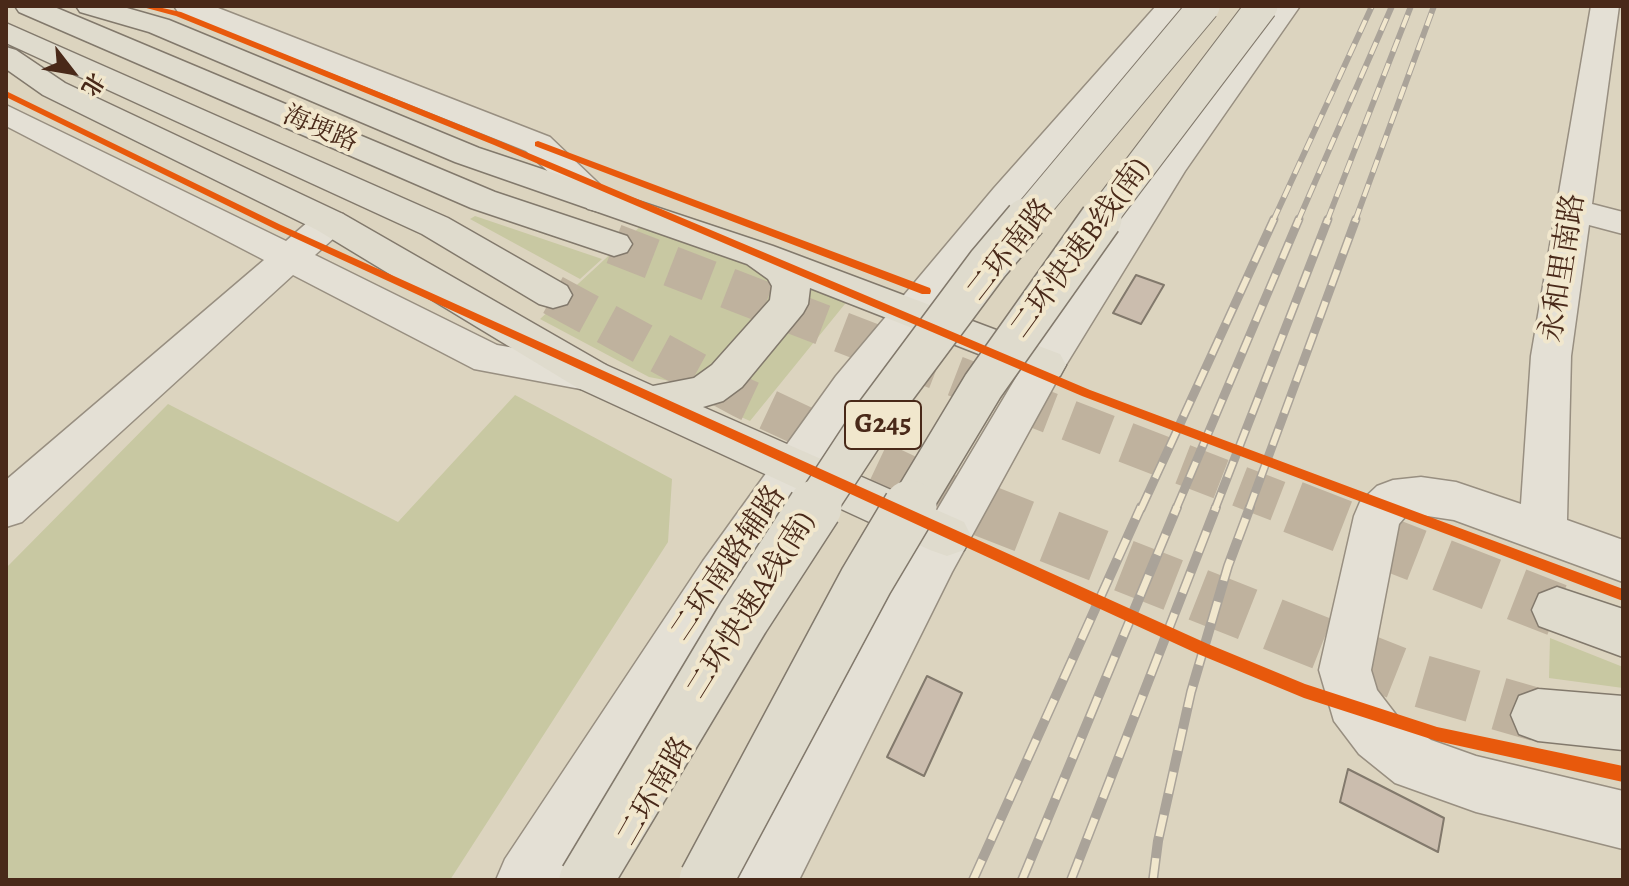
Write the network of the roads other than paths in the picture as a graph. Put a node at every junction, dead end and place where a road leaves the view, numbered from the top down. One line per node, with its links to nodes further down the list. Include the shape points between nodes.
1 (29, 6): 18 (main road, 海埂路, via 483,200)
2 (90, 6): 14 (main road, via 159,26 467,155)
3 (188, 6): 14 (street, via 538,144)
4 (1171, 6): 22 (street, 二环南路辅路)
5 (1204, 6): 41 (main road, 二环快速A线(南), bridge, via 988,264 885,402 743,618)
6 (1213, 6): 23 (main road, 二环南路 / G245)
7 (1254, 6): 24 (main road, 二环南路 / G245)
8 (1262, 6): 44 (main road, 二环快速B线(南), bridge, via 1072,257 968,409 823,657)
9 (1286, 6): 25 (street, via 1169,170)
10 (1605, 6): 15 (street, 永和里南路)
11 (6, 32): 21 (main road, 海埂路, via 435,226)
12 (6, 56): 16 (main road, via 54,89)
13 (6, 114): 20 (street)
14 (600, 201): 19 (main road)
15 (1573, 210): 17 (street); 32 (street, 永和里南路, via 1551,356)
16 (330, 222): 20 (street); 26 (main road)
17 (1623, 223)
18 (614, 244)
19 (760, 255): 22 (main road); 27 (main road, via 782,271 791,286 789,304 727,376 708,390)
20 (286, 258): 26 (street, via 488,358); 30 (street)
21 (553, 295)
22 (909, 312): 23 (main road); 28 (street, 二环南路辅路)
23 (952, 329): 24 (main road); 29 (main road, 二环南路 / G245)
24 (998, 347): 25 (main road); 31 (main road, 二环南路 / G245)
25 (1045, 365): 33 (street)
26 (591, 376): 27 (main road)
27 (647, 403): 28 (main road)
28 (793, 468): 29 (main road); 40 (street, 二环南路辅路)
29 (841, 489): 31 (main road); 42 (main road, 二环南路 / G245)
30 (6, 508)
31 (893, 513): 33 (main road); 43 (main road, 二环南路 / G245)
32 (1543, 532): 34 (street); 39 (street, via 1456,501 1393,499 1377,516 1345,670 1353,703 1378,735 1415,763 1476,784)
33 (947, 536): 45 (street)
34 (1623, 561)
35 (1557, 610): 36 (main road)
36 (1623, 633)
37 (1538, 715): 38 (main road)
38 (1623, 723)
39 (1623, 820)
40 (526, 880)
41 (586, 880)
42 (605, 880)
43 (689, 880)
44 (706, 880)
45 (767, 880)

